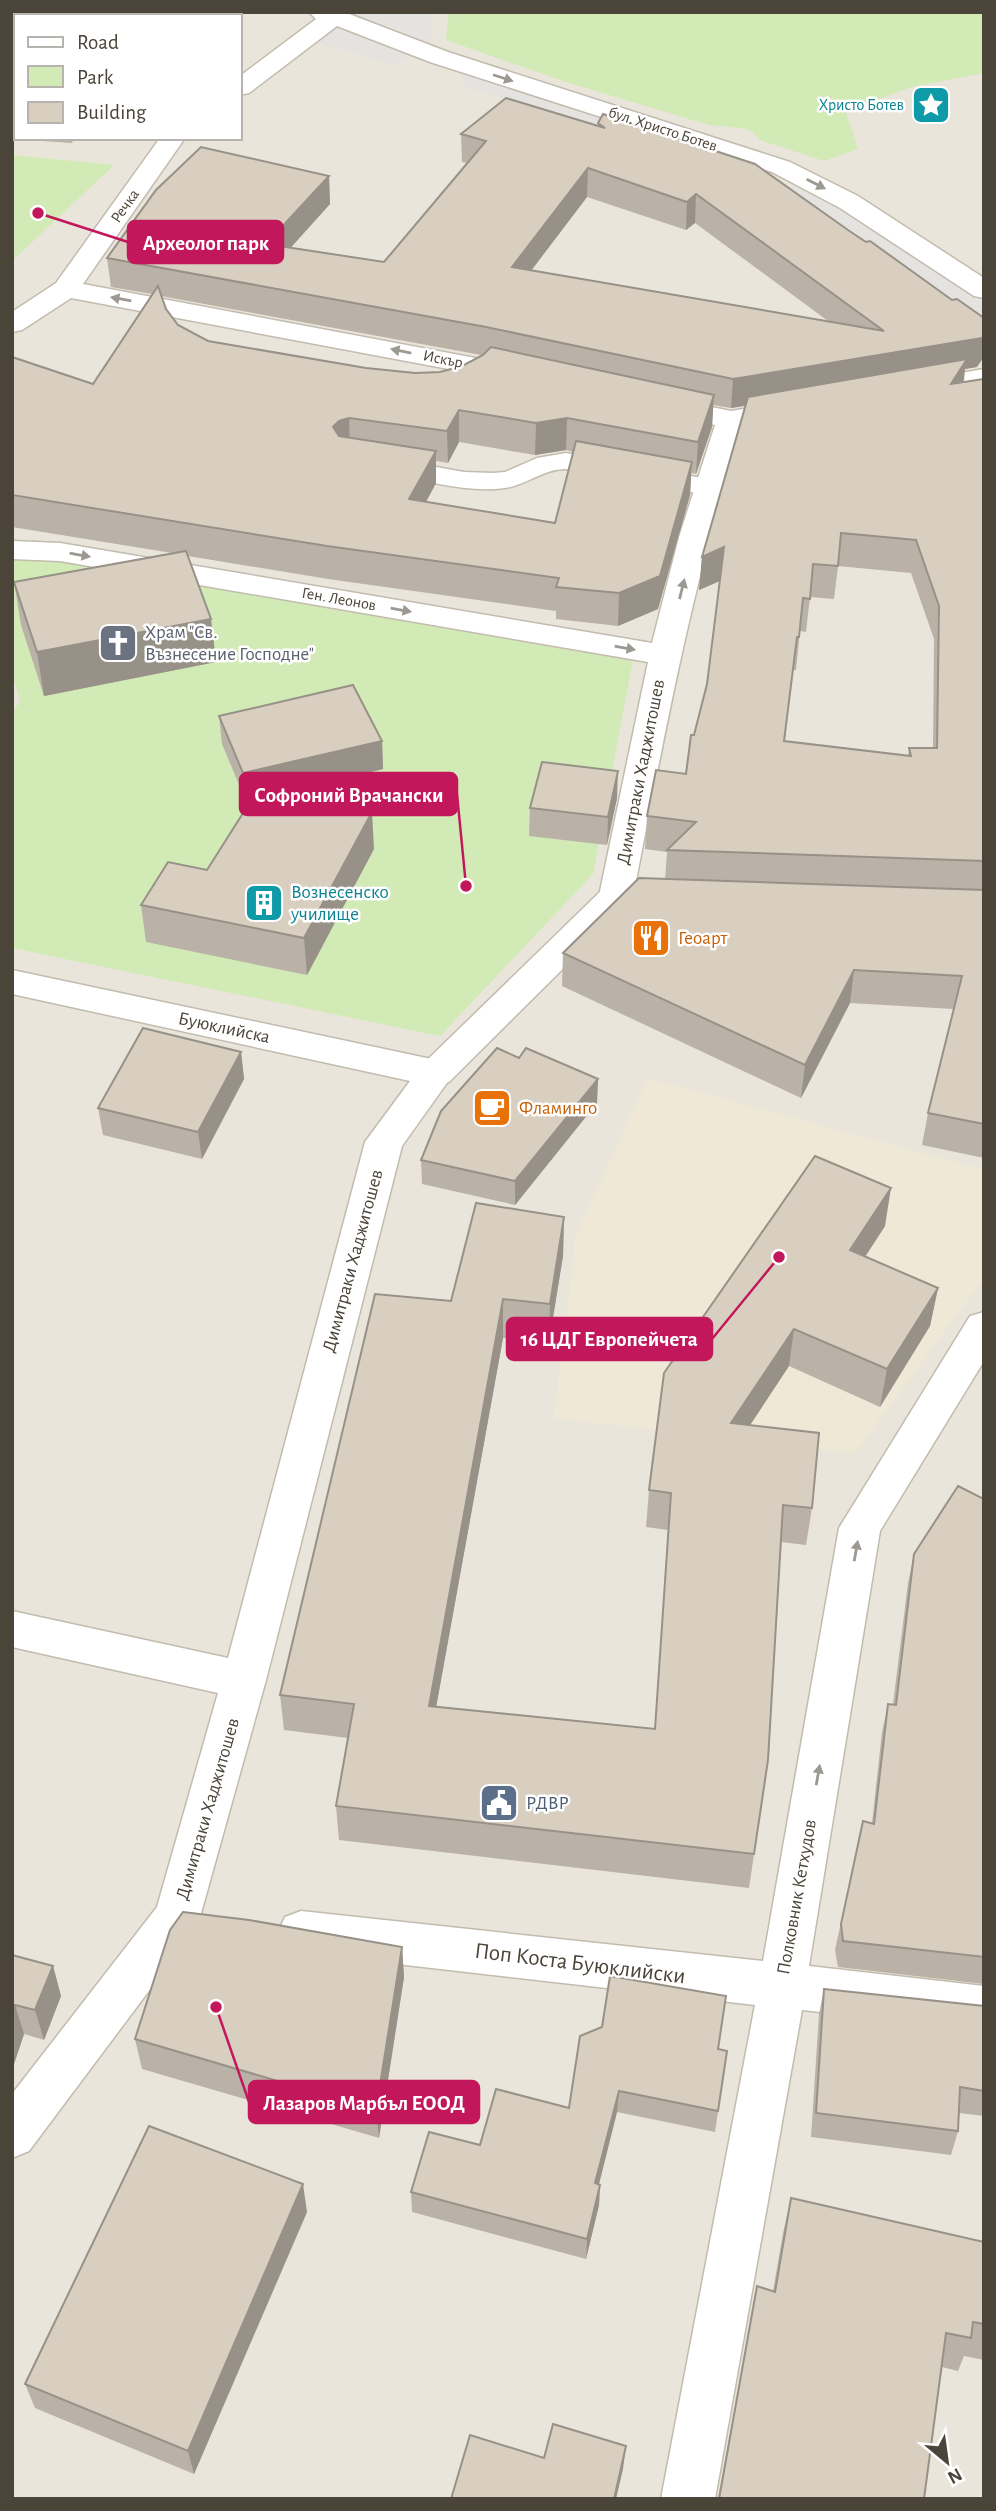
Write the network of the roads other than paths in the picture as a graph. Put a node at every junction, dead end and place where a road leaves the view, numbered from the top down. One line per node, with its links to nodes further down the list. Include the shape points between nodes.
1 (328, 14): 2 (street); 5 (street, бул. Христо Ботев, one-way to 5, via 439,57 781,167 849,202)
2 (242, 86)
3 (172, 140): 4 (street, Речка)
4 (66, 289): 6 (street, Речка); 7 (street, Искър, one-way to 4, via 176,319)
5 (984, 290)
6 (12, 324)
7 (486, 367): 9 (street, Искър); 10 (lane, via 470,383)
8 (984, 377): 11 (street)
9 (540, 379)
10 (457, 388)
11 (887, 394)
12 (636, 400): 14 (street)
13 (822, 405): 14 (street)
14 (732, 421): 16 (street, Димитраки Хаджитошев)
15 (363, 463): 16 (lane, via 505,481 547,462 566,461)
16 (707, 486): 18 (street, Димитраки Хаджитошев, one-way to 16)
17 (12, 550): 18 (street, Ген. Леонов, one-way to 18, via 60,552)
18 (665, 655): 19 (street, Димитраки Хаджитошев)
19 (616, 896): 20 (street); 22 (street, Димитраки Хаджитошев)
20 (686, 898)
21 (12, 982): 22 (street, Буюклийска)
22 (436, 1073): 25 (street, Димитраки Хаджитошев, via 384,1142)
23 (984, 1327): 27 (street, Полковник Кетхудов, one-way to 23, via 860,1528)
24 (12, 1629): 25 (street)
25 (244, 1680): 26 (street, Димитраки Хаджитошев)
26 (218, 1922): 27 (street, Поп Коста Буюклийски); 29 (street, Димитраки Хаджитошев)
27 (782, 1987): 28 (street, Поп Коста Буюклийски); 30 (street, Полковник Кетхудов)
28 (984, 2008)
29 (12, 2134)
30 (688, 2499)

